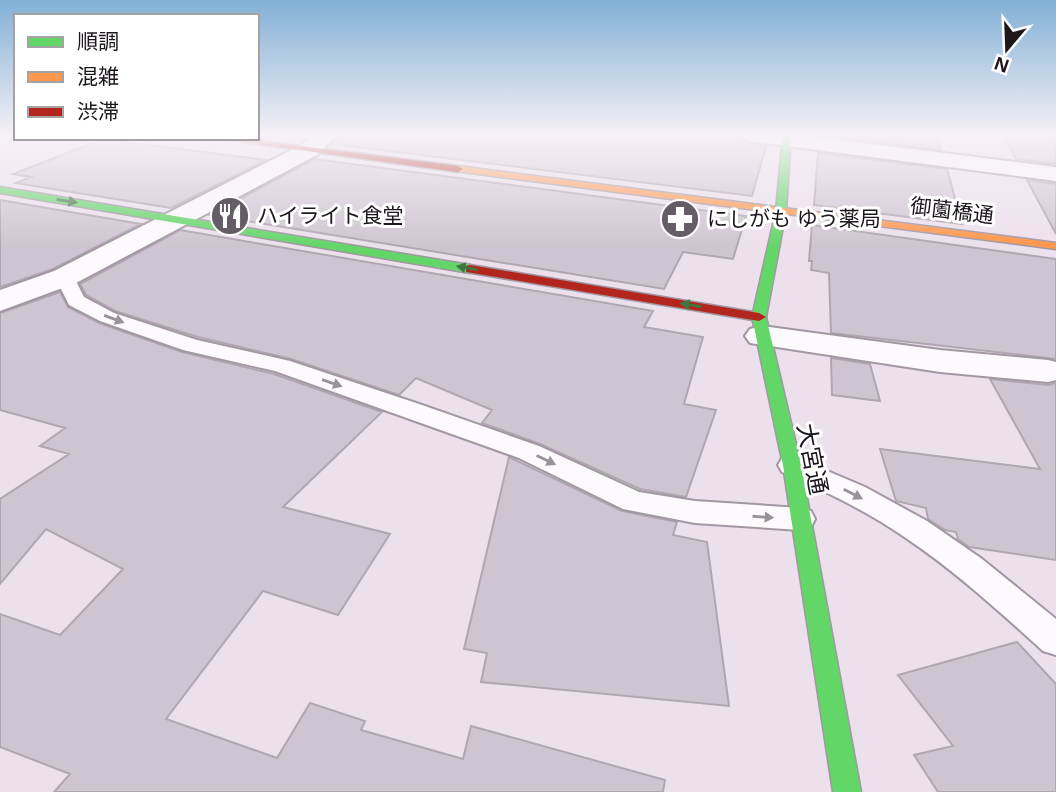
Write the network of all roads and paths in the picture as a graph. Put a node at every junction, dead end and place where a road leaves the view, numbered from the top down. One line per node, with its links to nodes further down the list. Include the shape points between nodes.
1 (264, 172): 6 (street)
2 (515, 172): 5 (street, 御薗橋通)
3 (784, 172): 5 (street, 大宮通)
4 (0, 191): 6 (street, one-way to 6)
5 (781, 211): 7 (street, 御薗橋通); 10 (street, 大宮通)
6 (176, 219): 8 (street); 10 (street, one-way to 6)
7 (1056, 246)
8 (65, 277): 9 (street); 13 (lane, one-way to 13, via 76,301 107,317 191,345 282,366 439,420 529,452 633,502 695,512)
9 (0, 301)
10 (761, 326): 11 (street, via 940,361); 12 (street, 大宮通)
11 (1048, 370)
12 (792, 465): 13 (street, 大宮通); 14 (lane, one-way to 14, via 854,493 916,529)
13 (800, 519): 15 (street, 大宮通)
14 (1056, 640)
15 (847, 792)

